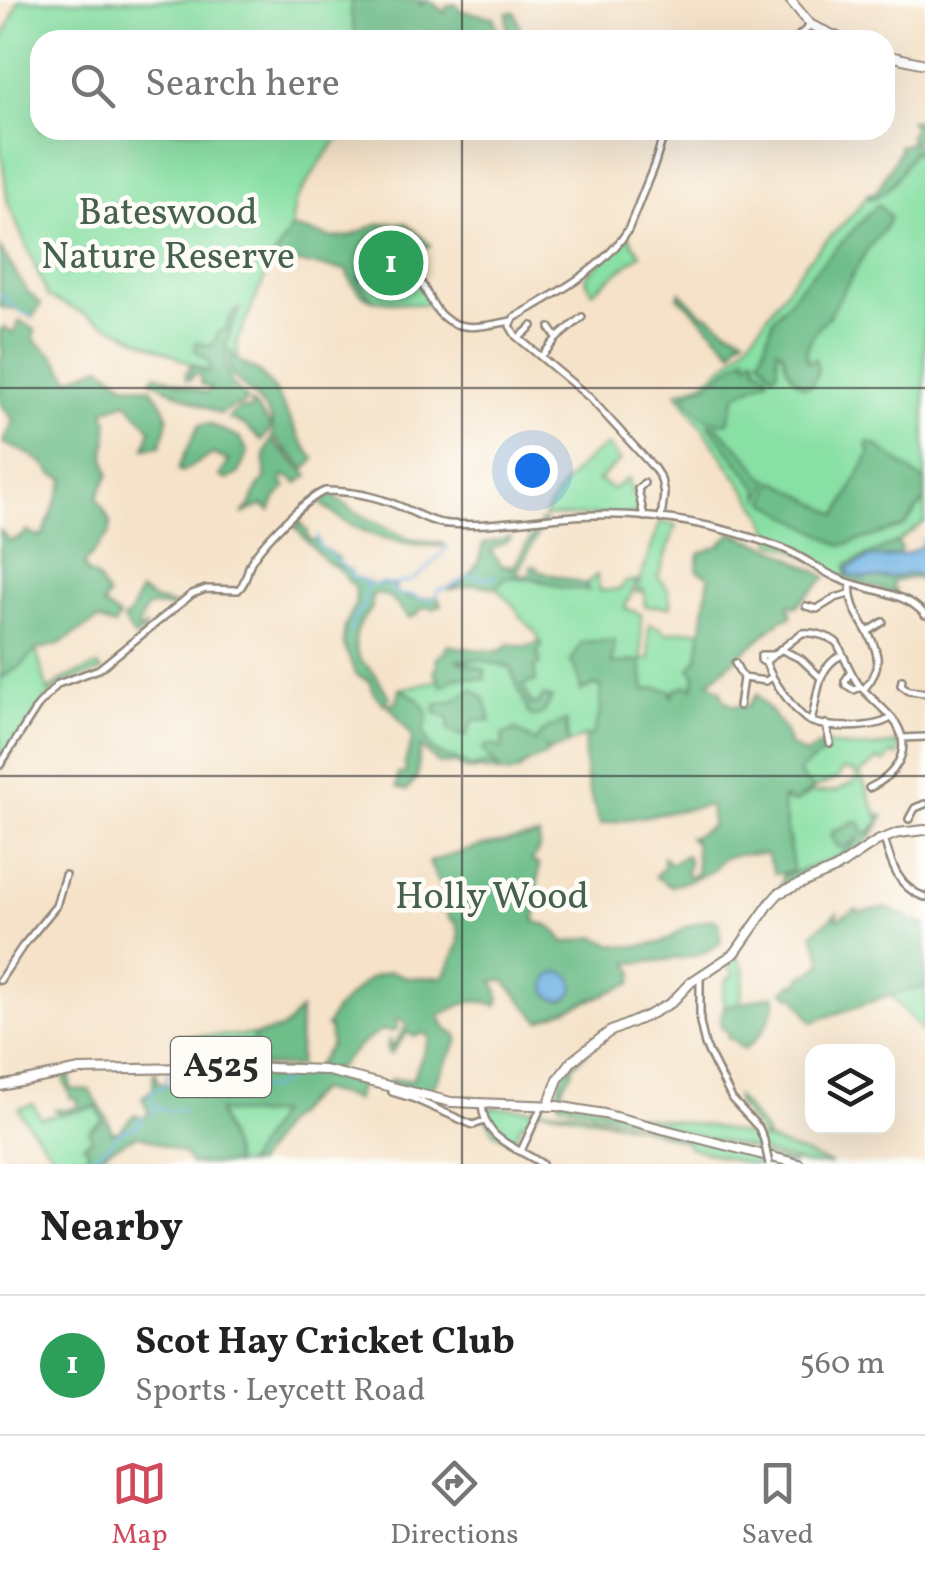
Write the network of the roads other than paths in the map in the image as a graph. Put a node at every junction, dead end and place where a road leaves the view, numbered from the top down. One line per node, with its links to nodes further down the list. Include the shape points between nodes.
1 (790, 0): 2 (main road)
2 (810, 25): 3 (street); 4 (main road)
3 (805, 30)
4 (821, 30)
5 (895, 57): 6 (main road)
6 (925, 64)
7 (662, 140): 10 (street, via 622,239 575,281)
8 (389, 280): 10 (street, via 420,281 442,317 460,325)
9 (582, 317): 14 (street)
10 (512, 319): 13 (street)
11 (532, 326): 13 (street)
12 (550, 328): 14 (street)
13 (520, 338): 15 (street)
14 (557, 338): 15 (street)
15 (541, 357): 18 (street, via 607,414 654,468 664,494)
16 (644, 483): 17 (street, via 638,490)
17 (644, 517): 18 (street); 42 (street, via 447,524 378,498 325,491 261,549 238,590 192,594 100,669 58,684)
18 (660, 519): 19 (street, via 785,549)
19 (851, 584): 20 (street); 22 (street)
20 (849, 594): 21 (street, via 817,609); 24 (street)
21 (806, 606)
22 (924, 610)
23 (884, 622): 24 (street)
24 (868, 631): 33 (street, via 877,664)
25 (780, 650): 26 (street, via 808,632 833,639); 29 (street, via 761,654); 30 (street)
26 (842, 655): 28 (street); 30 (street)
27 (735, 663): 31 (street)
28 (850, 672): 33 (street); 33 (street, via 846,686)
29 (772, 677): 31 (street); 37 (street)
30 (820, 677): 37 (street)
31 (743, 678): 35 (street)
32 (902, 680): 34 (street, via 905,690)
33 (862, 688): 36 (street)
34 (925, 692)
35 (739, 706)
36 (891, 718): 38 (street, via 868,726); 39 (street)
37 (811, 721): 38 (street)
38 (826, 724): 41 (street)
39 (902, 738): 40 (street); 43 (street, via 896,767)
40 (925, 738)
41 (830, 743)
42 (0, 765)
43 (869, 788)
44 (925, 804): 45 (street)
45 (909, 819)
46 (925, 830): 47 (main road)
47 (884, 838): 49 (street, via 900,882); 50 (main road, via 779,893 735,953)
48 (65, 875): 51 (street, via 56,906)
49 (925, 898)
50 (700, 975): 55 (main road, via 671,1003 592,1044 562,1072); 59 (street, bridge, via 705,1044 732,1099 758,1128)
51 (0, 980)
52 (0, 1086): 54 (main road, A525, via 80,1070 244,1067 326,1071)
53 (392, 1092): 56 (street, via 473,1125)
54 (482, 1104): 55 (main road, A525); 56 (street)
55 (548, 1107): 57 (street, via 534,1120); 60 (main road, A525, via 638,1121)
56 (484, 1121): 57 (street)
57 (522, 1150): 58 (street)
58 (542, 1164)
59 (769, 1164)
60 (799, 1164)

